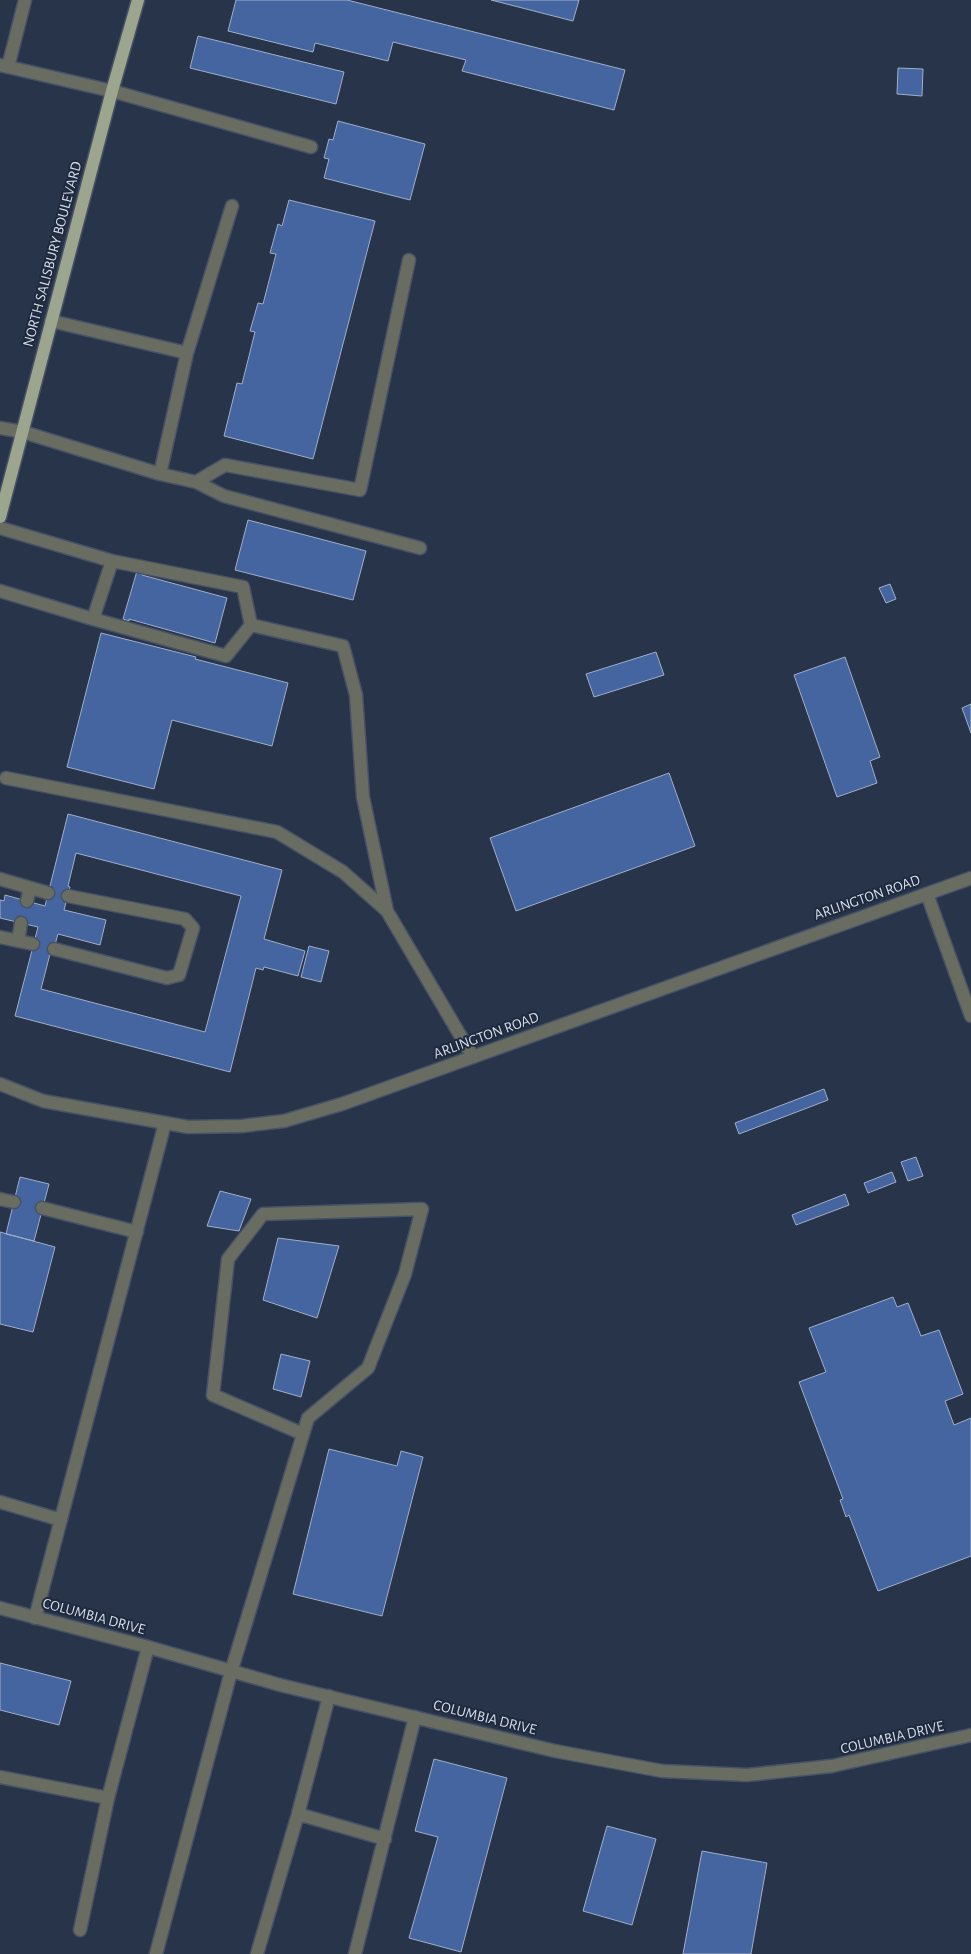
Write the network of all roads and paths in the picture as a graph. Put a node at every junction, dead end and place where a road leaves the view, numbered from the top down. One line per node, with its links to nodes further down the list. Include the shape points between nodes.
1 (25, 0): 3 (street)
2 (138, 0): 4 (main road, NORTH SALISBURY BOULEVARD)
3 (4, 66): 4 (street)
4 (112, 91): 5 (street); 8 (main road, NORTH SALISBURY BOULEVARD)
5 (311, 147)
6 (232, 206): 9 (street)
7 (409, 260): 13 (street, via 360,490 224,465)
8 (51, 321): 9 (street); 11 (main road, NORTH SALISBURY BOULEVARD)
9 (187, 353): 12 (street)
10 (0, 428): 11 (street)
11 (22, 432): 12 (street); 14 (main road, NORTH SALISBURY BOULEVARD)
12 (160, 474): 13 (street)
13 (196, 482): 16 (street, via 224,496)
14 (0, 517)
15 (0, 528): 17 (street)
16 (420, 548)
17 (112, 561): 19 (street); 20 (street, via 243,588)
18 (0, 590): 19 (street)
19 (93, 619): 20 (street, via 226,656)
20 (251, 625): 29 (street, via 344,646 356,695 363,798)
21 (6, 778): 29 (street, via 277,832 343,872)
22 (971, 878): 26 (street, ARLINGTON ROAD)
23 (0, 879): 24 (street)
24 (30, 888): 25 (street); 28 (street)
25 (48, 892)
26 (927, 894): 35 (street); 36 (street, ARLINGTON ROAD)
27 (68, 896): 34 (street, via 185,919 192,928 179,975 167,978)
28 (27, 901)
29 (388, 911): 36 (street)
30 (21, 923): 32 (street)
31 (0, 937): 32 (street)
32 (18, 941): 33 (street)
33 (33, 944)
34 (54, 949)
35 (971, 1016)
36 (473, 1057): 38 (street, ARLINGTON ROAD, via 342,1104 284,1121 188,1127)
37 (0, 1084): 38 (street, ARLINGTON ROAD, via 43,1102)
38 (166, 1123): 42 (street)
39 (0, 1199): 40 (street)
40 (14, 1202)
41 (42, 1208): 42 (street)
42 (137, 1232): 45 (street)
43 (303, 1434): 43 (street, via 308,1418 368,1368 405,1274 422,1209 263,1214 228,1259 213,1395); 49 (street)
44 (0, 1502): 45 (street)
45 (62, 1520): 47 (street)
46 (0, 1608): 47 (street, COLUMBIA DRIVE)
47 (35, 1618): 48 (street, COLUMBIA DRIVE)
48 (148, 1647): 49 (street, COLUMBIA DRIVE); 54 (street)
49 (231, 1672): 50 (street, COLUMBIA DRIVE); 58 (street)
50 (329, 1696): 51 (street, COLUMBIA DRIVE); 55 (street)
51 (415, 1717): 52 (street, COLUMBIA DRIVE, via 555,1751 662,1771 747,1775 832,1766); 56 (street)
52 (971, 1735)
53 (0, 1777): 54 (street)
54 (108, 1798): 57 (street)
55 (298, 1814): 56 (street); 59 (street)
56 (385, 1839): 60 (street)
57 (80, 1930)
58 (156, 1954)
59 (257, 1954)
60 (355, 1954)

